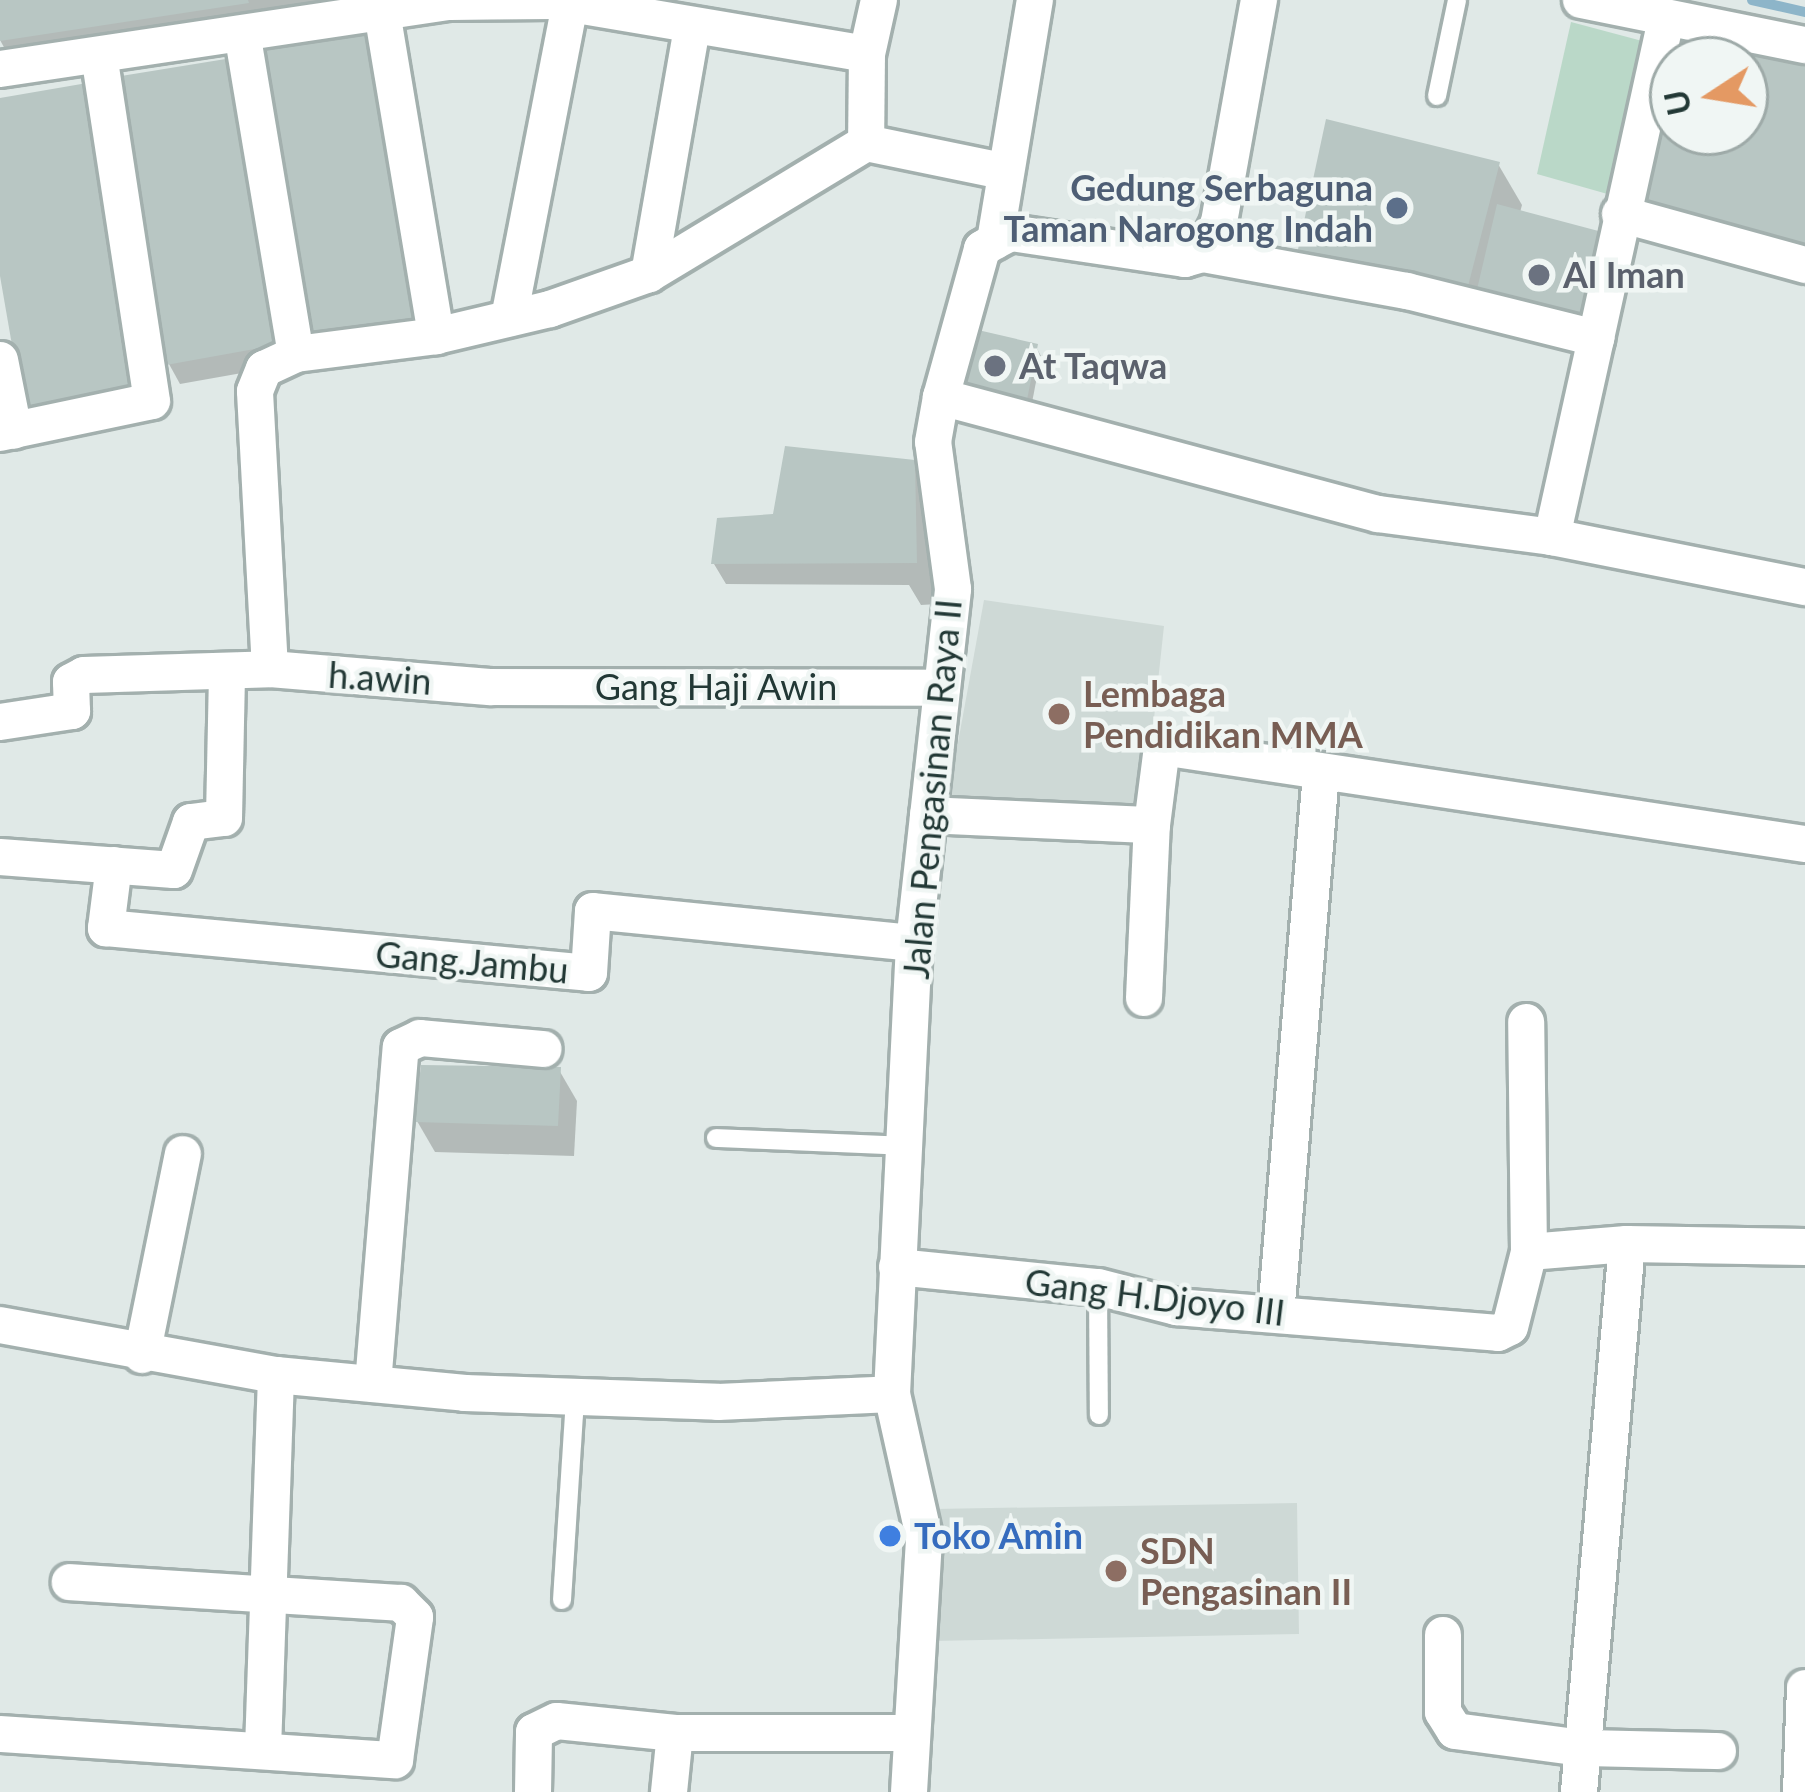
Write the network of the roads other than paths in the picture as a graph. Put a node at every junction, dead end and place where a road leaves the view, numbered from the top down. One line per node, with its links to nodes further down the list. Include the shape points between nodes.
1 (879, 0): 12 (street)
2 (1035, 0): 17 (street)
3 (1259, 0): 20 (street, via 1219,221)
4 (1456, 0): 15 (lane)
5 (1581, 0): 8 (street)
6 (570, 4): 7 (street); 9 (street); 23 (street)
7 (382, 7): 10 (street); 24 (street)
8 (1666, 19): 11 (street); 18 (street)
9 (692, 27): 12 (street); 22 (street)
10 (242, 38): 13 (street); 26 (street)
11 (1805, 45)
12 (867, 54): 16 (street)
13 (99, 56): 14 (street); 29 (street, via 155,391 140,406)
14 (0, 69)
15 (1437, 96)
16 (866, 143): 17 (street); 22 (street)
17 (1002, 171): 19 (street)
18 (1620, 214): 21 (street); 25 (street)
19 (995, 241): 20 (street, via 1011,233 1185,260); 28 (street, Jalan Pengasinan Raya II, via 982,249)
20 (1203, 254): 25 (street, via 1407,291)
21 (1805, 265)
22 (649, 274): 23 (street)
23 (509, 318): 24 (street)
24 (436, 336): 26 (street)
25 (1596, 338): 30 (street)
26 (296, 354): 32 (street, via 264,369 255,392)
27 (0, 360): 29 (street)
28 (941, 397): 30 (street, via 1378,514); 35 (street, Jalan Pengasinan Raya II, via 933,442 952,589)
29 (7, 432)
30 (1552, 537): 31 (street)
31 (1805, 587)
32 (270, 670): 33 (street, h.awin); 34 (street, h.awin)
33 (226, 671): 36 (street, h.awin, via 84,675 71,682 72,711); 42 (street, via 224,818 191,822 174,870)
34 (491, 687): 35 (street, Gang Haji Awin)
35 (942, 688): 38 (street, Jalan Pengasinan Raya II)
36 (0, 722)
37 (1321, 774): 39 (street, via 1162,747); 40 (street); 55 (street)
38 (928, 815): 39 (street); 43 (street, Jalan Pengasinan Raya II)
39 (1152, 825): 44 (street)
40 (1805, 844)
41 (0, 856): 42 (street)
42 (114, 865): 43 (street, Gang.Jambu, via 106,928 589,973 593,911)
43 (914, 943): 48 (street, Jalan Pengasinan Raya II)
44 (1144, 998)
45 (1526, 1022): 52 (street)
46 (544, 1049): 59 (street, via 420,1038 401,1047)
47 (716, 1138): 48 (lane)
48 (906, 1146): 53 (street, Jalan Pengasinan Raya II)
49 (183, 1154): 57 (street)
50 (1627, 1244): 51 (street); 52 (street); 71 (street)
51 (1805, 1247)
52 (1529, 1252): 55 (street, Gang H.Djoyo III, via 1510,1327 1485,1335)
53 (897, 1268): 54 (street, Gang H.Djoyo III); 60 (street, Jalan Pengasinan Raya II)
54 (1098, 1287): 55 (street, Gang H.Djoyo III, via 1176,1307); 62 (lane)
55 (1276, 1314)
56 (0, 1325): 57 (street)
57 (142, 1355): 58 (street)
58 (276, 1375): 59 (street); 64 (street)
59 (374, 1384): 61 (street)
60 (892, 1394): 61 (street); 69 (street, Jalan Pengasinan Raya II, via 924,1537)
61 (575, 1399): 65 (lane)
62 (1099, 1415)
63 (70, 1582): 64 (street)
64 (274, 1594): 72 (street); 72 (street, via 401,1603 415,1617 395,1760)
65 (562, 1600)
66 (1443, 1635): 71 (street, via 1443,1712 1455,1731)
67 (1805, 1688): 78 (street)
68 (676, 1733): 69 (street); 74 (street, via 557,1721 534,1732); 75 (street)
69 (908, 1733): 76 (street, Jalan Pengasinan Raya II)
70 (0, 1734): 72 (street)
71 (1583, 1748): 73 (street); 77 (street)
72 (263, 1750)
73 (1718, 1751)
74 (533, 1792)
75 (669, 1792)
76 (909, 1792)
77 (1579, 1792)
78 (1801, 1792)

